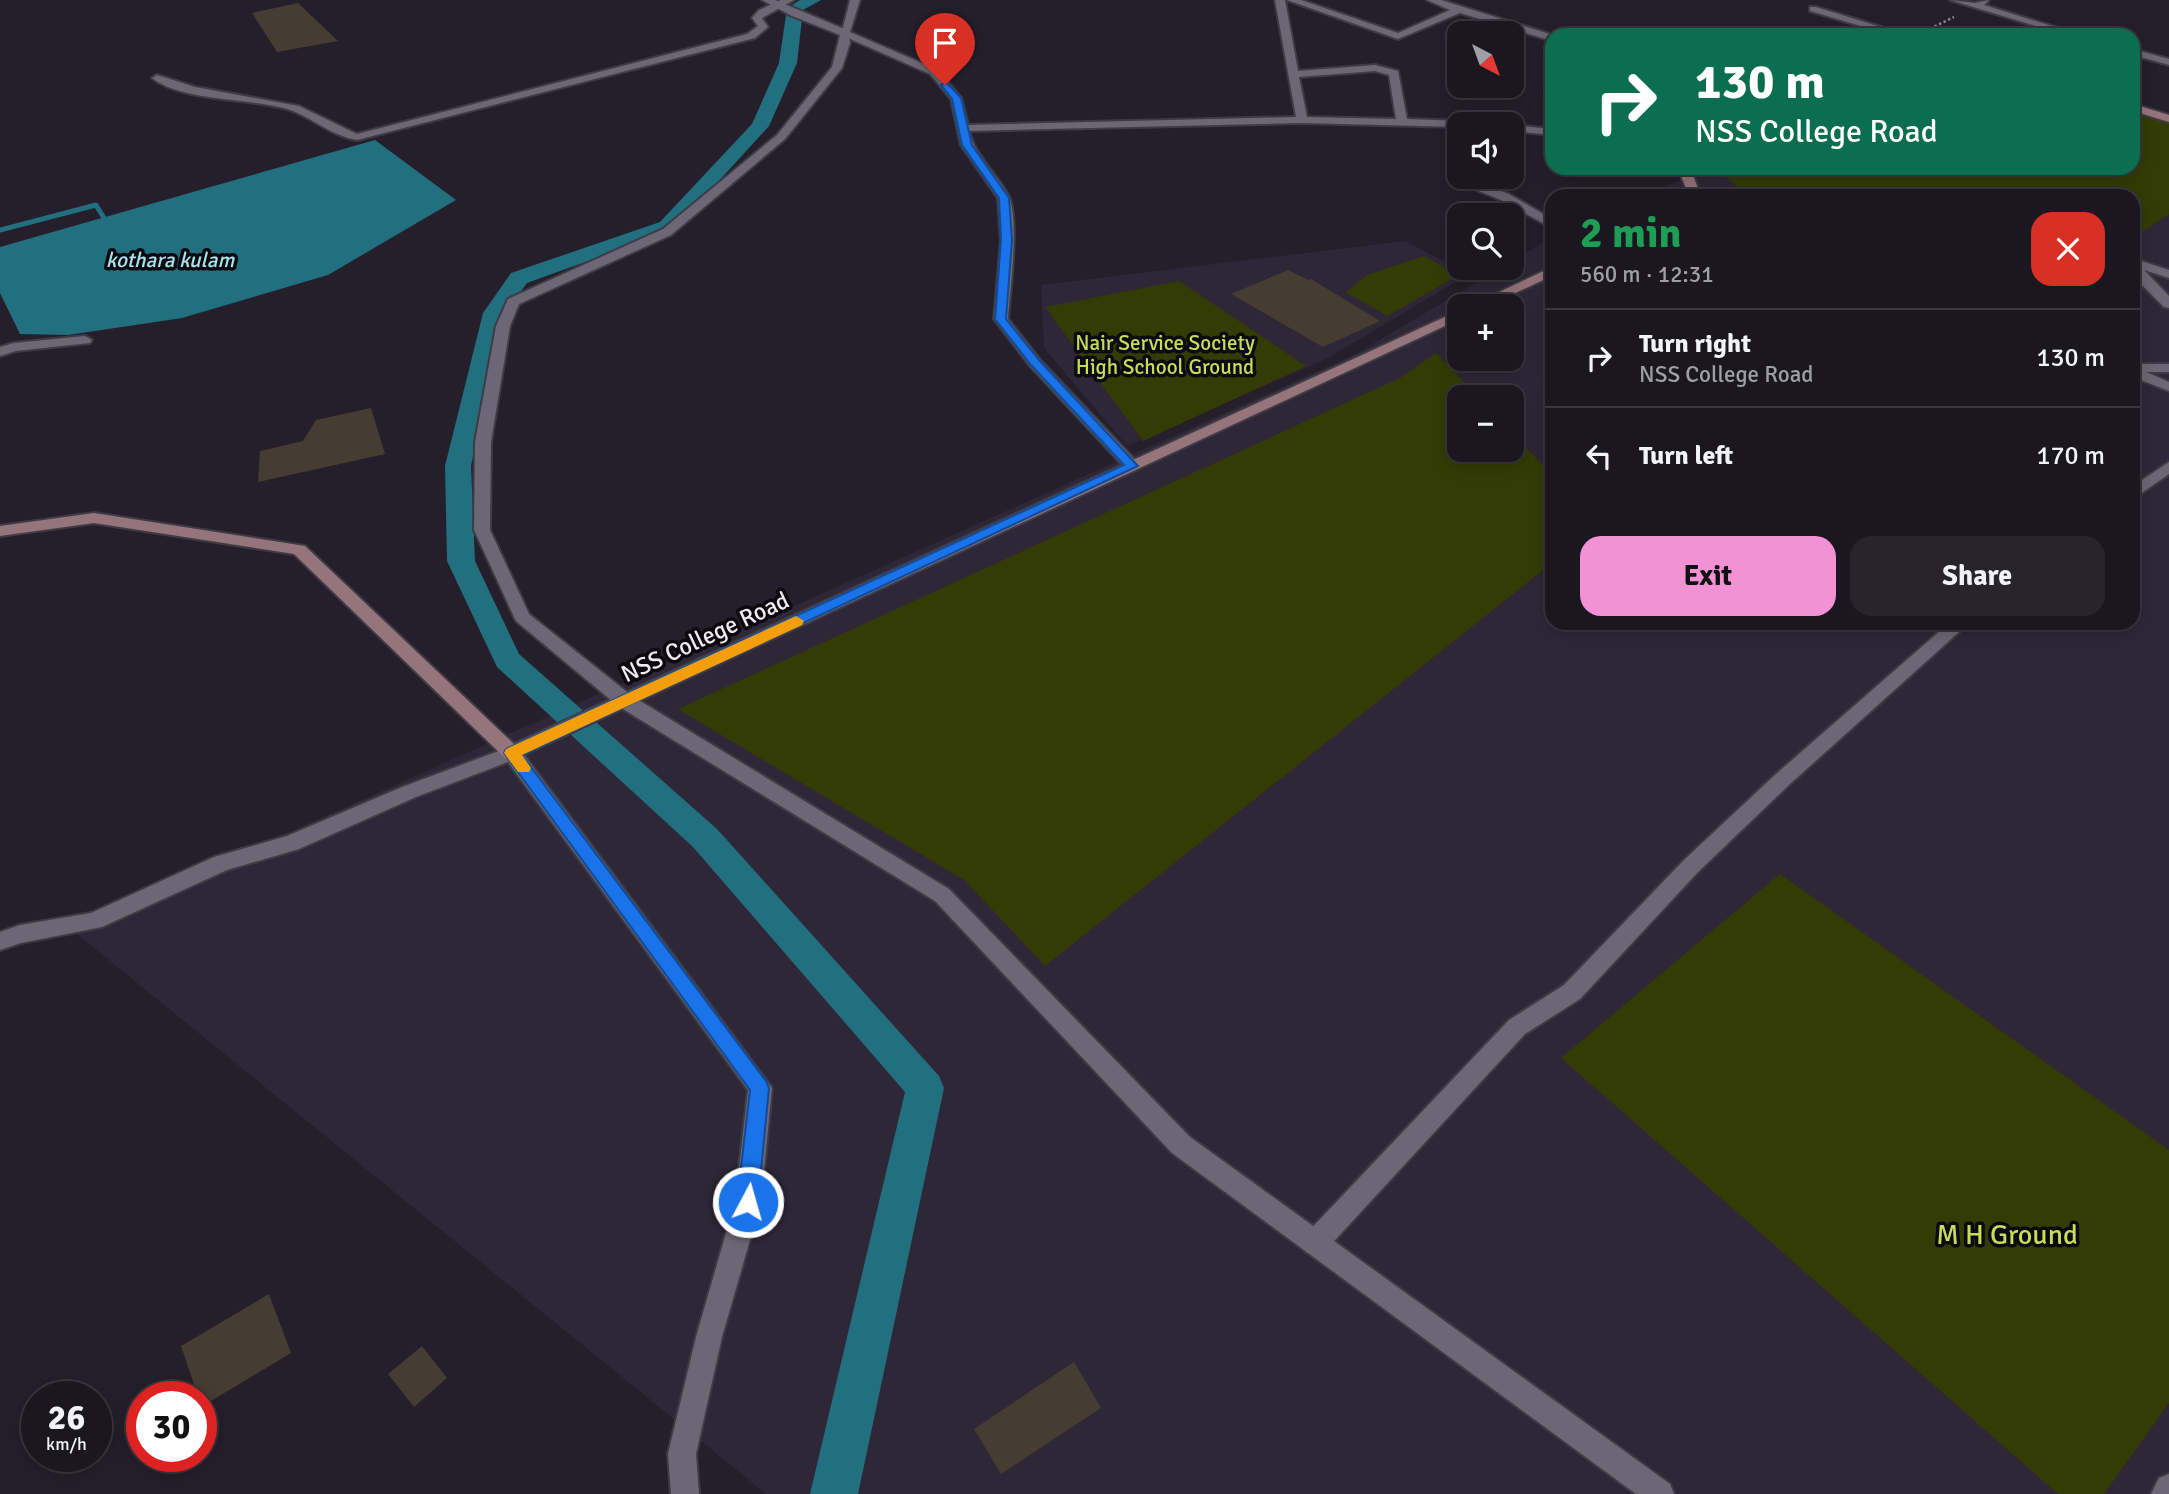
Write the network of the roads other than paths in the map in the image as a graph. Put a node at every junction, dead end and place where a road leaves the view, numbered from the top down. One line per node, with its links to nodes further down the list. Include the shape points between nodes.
1 (789, 0): 8 (street)
2 (855, 0): 13 (street)
3 (1280, 0): 17 (street)
4 (1292, 0): 10 (street, via 1398,36)
5 (1432, 0): 10 (street)
6 (1955, 0): 7 (street)
7 (1980, 3): 12 (street)
8 (773, 4): 13 (street); 18 (street, via 757,18 763,27 751,36 358,137 295,108 193,90)
9 (1813, 9): 11 (street)
10 (1459, 10): 14 (street)
11 (1878, 28)
12 (2055, 28)
13 (845, 33): 24 (street, via 933,72 956,98); 47 (street, via 837,68 781,137 667,232 513,303 503,326 483,442 482,530 522,617)
14 (1545, 36)
15 (2140, 54): 16 (street)
16 (2169, 62)
17 (1294, 74): 21 (street); 22 (street, via 1376,68 1394,73)
18 (157, 78)
19 (2140, 109): 20 (main road)
20 (2169, 119)
21 (1302, 120): 22 (street); 24 (street)
22 (1402, 121): 23 (street)
23 (1447, 123)
24 (963, 128): 42 (street, via 967,145 1004,198 1001,319 1035,363)
25 (1524, 129): 26 (street)
26 (1545, 131)
27 (1485, 189): 28 (street)
28 (1545, 219)
29 (2140, 265): 31 (street)
30 (1545, 274): 33 (main road)
31 (2169, 274)
32 (2140, 275): 34 (street)
33 (1503, 294)
34 (2169, 304)
35 (1447, 320): 42 (main road, NSS College Road)
36 (85, 340): 37 (street)
37 (0, 352)
38 (2169, 368): 39 (street)
39 (2140, 370)
40 (2140, 373): 41 (street)
41 (2169, 387)
42 (1132, 466): 47 (main road, NSS College Road)
43 (2169, 467): 44 (street)
44 (2140, 489)
45 (0, 531): 48 (main road, via 94,518 299,550)
46 (1952, 630): 50 (street, via 1691,866 1572,992 1517,1027)
47 (615, 705): 48 (main road, NSS College Road); 50 (street, via 942,895 1181,1145)
48 (512, 753): 49 (street, via 292,843 220,863 94,921); 52 (street, via 760,1088 748,1202 709,1337 682,1454)
49 (0, 940)
50 (1315, 1243): 53 (street)
51 (2169, 1488): 54 (street)
52 (685, 1494)
53 (1660, 1494)
54 (2165, 1494)

